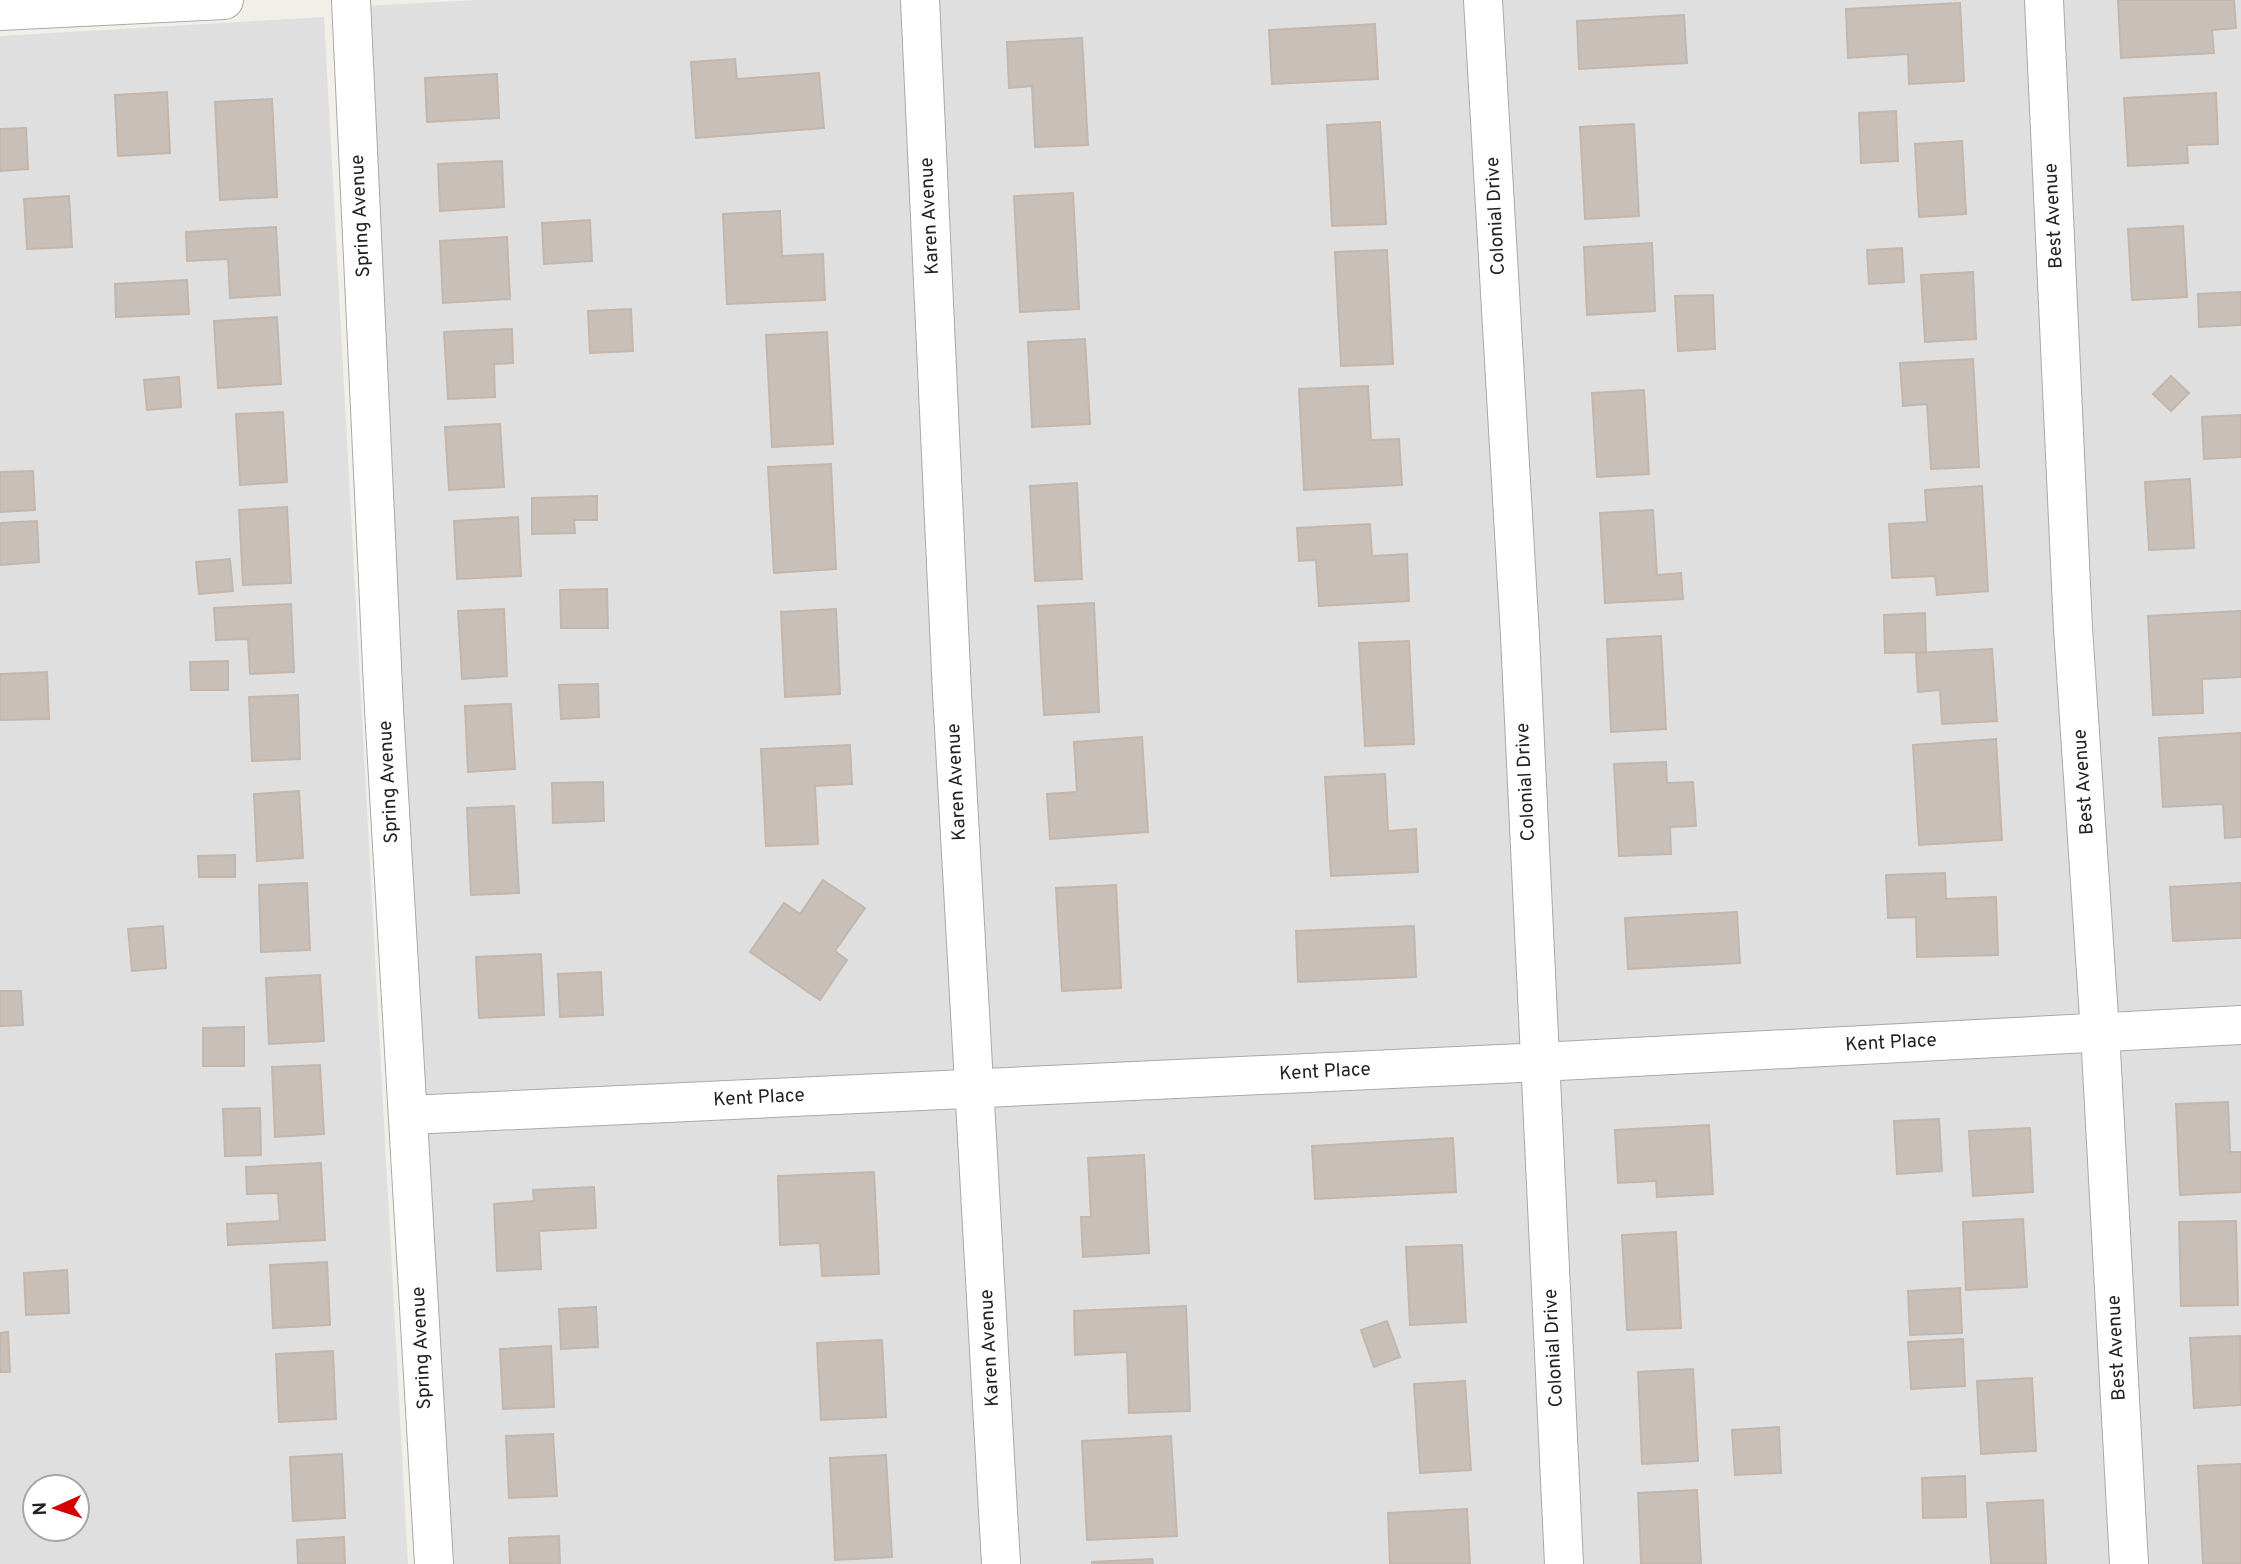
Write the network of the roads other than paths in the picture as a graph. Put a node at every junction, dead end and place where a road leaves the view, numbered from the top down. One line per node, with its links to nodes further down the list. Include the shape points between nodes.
1 (224, 0): 6 (street)
2 (351, 0): 11 (street, Spring Avenue, via 384,709)
3 (920, 0): 10 (street, Karen Avenue, via 952,692)
4 (1483, 0): 9 (street, Colonial Drive)
5 (2044, 0): 8 (street, Best Avenue, via 2073,628)
6 (0, 11)
7 (2241, 1025): 8 (street, Kent Place)
8 (2101, 1032): 9 (street, Kent Place); 15 (street, Best Avenue)
9 (1540, 1062): 10 (street, Kent Place); 14 (street, Colonial Drive)
10 (976, 1088): 11 (street, Kent Place); 13 (street, Karen Avenue)
11 (409, 1115): 12 (street, Spring Avenue)
12 (434, 1564)
13 (1001, 1564)
14 (1564, 1564)
15 (2129, 1564)

